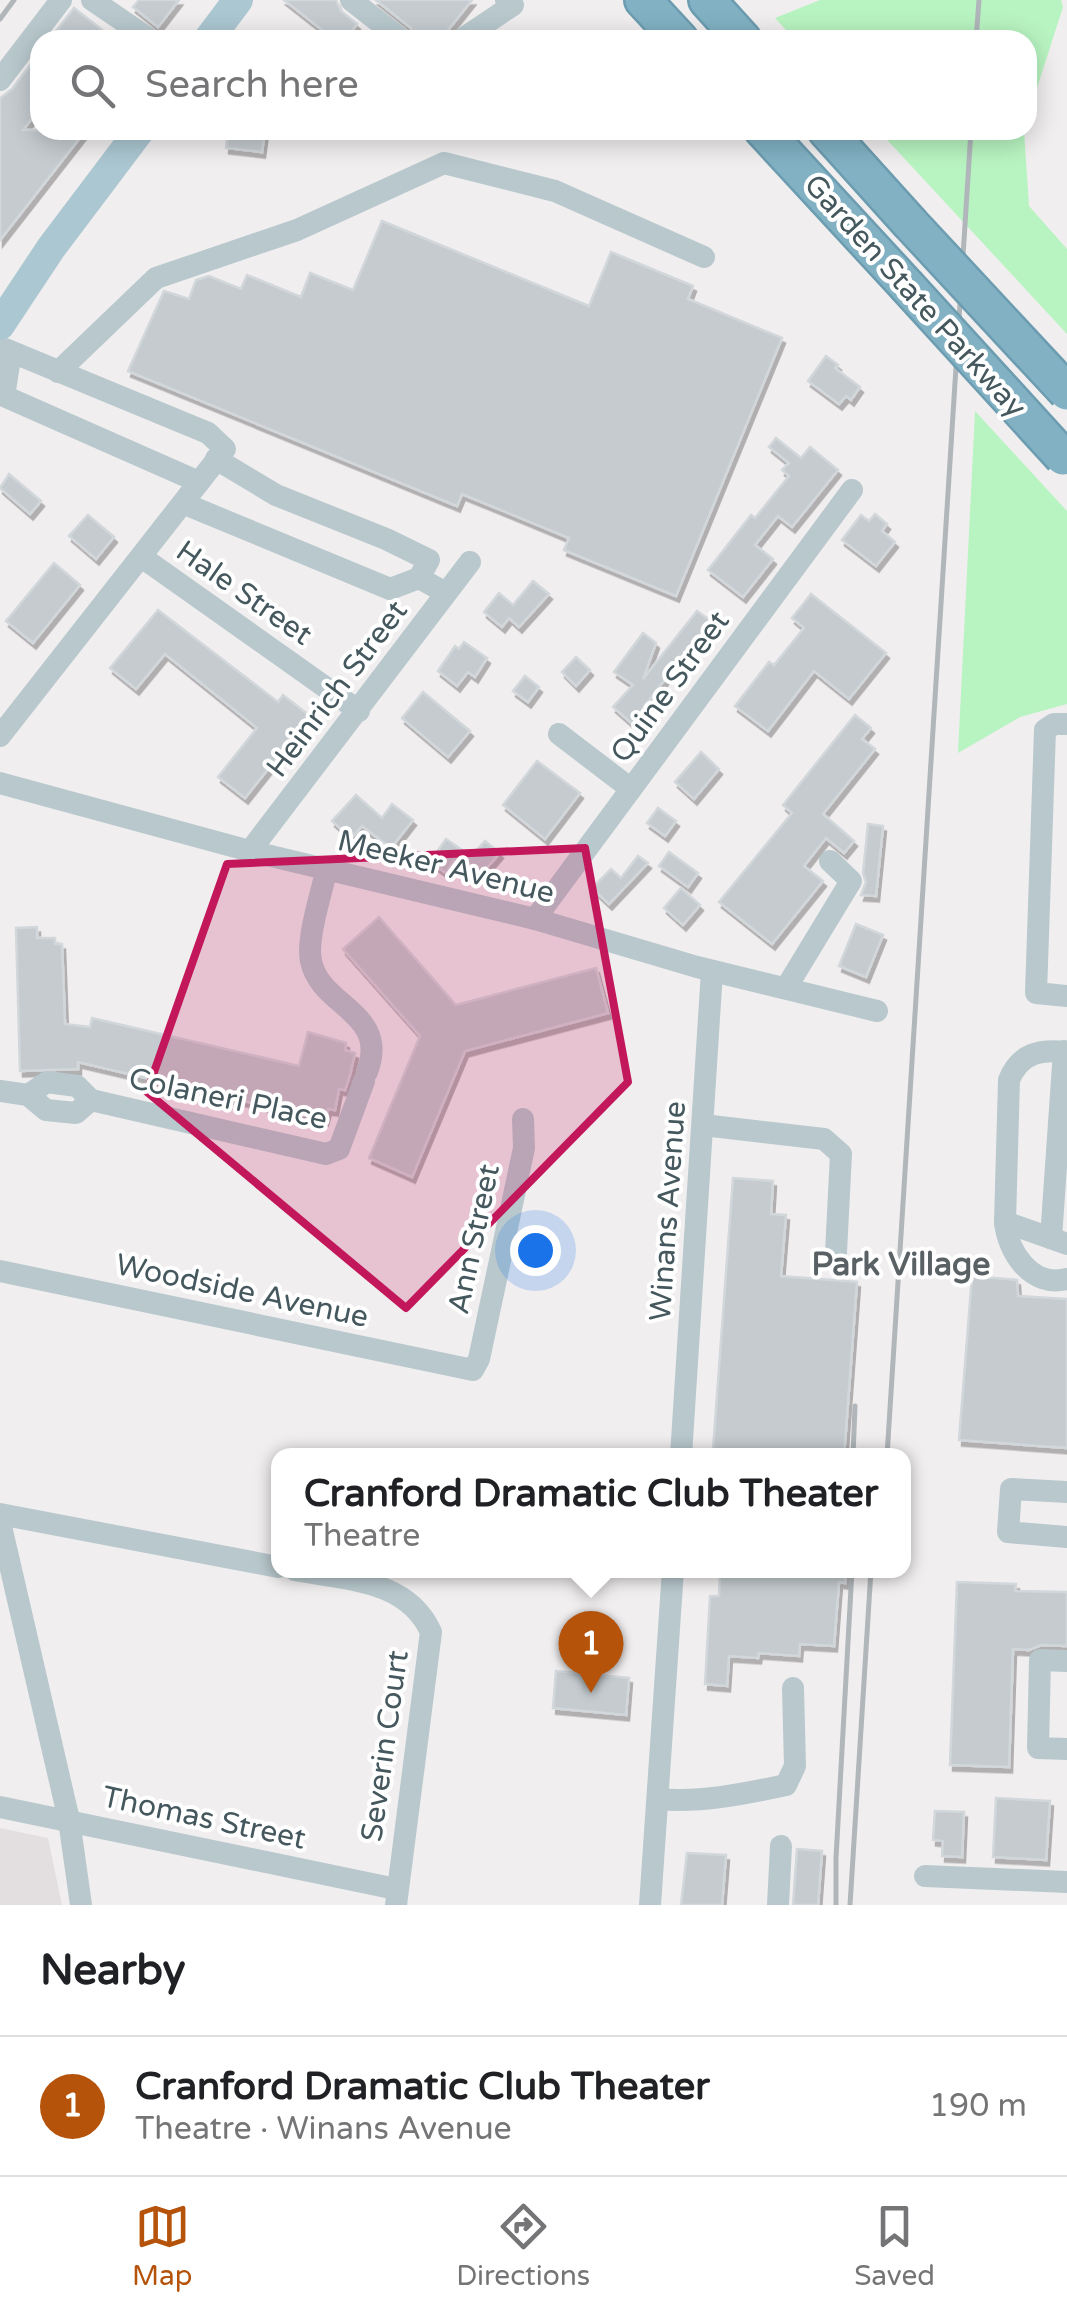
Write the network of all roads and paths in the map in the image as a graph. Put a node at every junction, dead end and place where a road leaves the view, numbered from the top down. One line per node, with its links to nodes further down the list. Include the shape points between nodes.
1 (61, 0): 8 (street)
2 (92, 0): 9 (street)
3 (238, 0): 10 (main road)
4 (351, 0): 11 (street)
5 (506, 0): 12 (street, via 512,4)
6 (643, 0): 13 (highway)
7 (707, 0): 14 (highway)
8 (38, 30)
9 (136, 30)
10 (216, 30)
11 (389, 30)
12 (476, 30)
13 (671, 30)
14 (734, 30)
15 (30, 41): 16 (street)
16 (0, 80)
17 (132, 140): 21 (main road, via 51,248)
18 (772, 140): 25 (highway, Garden State Parkway, bridge)
19 (835, 140): 23 (highway, Garden State Parkway, bridge)
20 (704, 257): 22 (street, via 555,190 444,164 298,230 156,278)
21 (4, 341): 22 (street); 26 (street, via 4,396)
22 (58, 372): 24 (street, via 208,433)
23 (1067, 392)
24 (221, 454): 26 (street, Hale Street); 31 (street, via 276,495 429,560)
25 (1065, 459)
26 (199, 482): 28 (street, Hale Street)
27 (852, 490): 39 (street, Quine Street)
28 (184, 504): 29 (street, Hale Street); 31 (street, via 390,589)
29 (142, 558): 33 (street, Hale Street); 36 (street, Hale Street)
30 (470, 562): 32 (street, Heinrich Street)
31 (419, 578): 32 (street)
32 (446, 593): 33 (street, Heinrich Street)
33 (360, 711): 40 (street, Heinrich Street)
34 (1067, 724): 37 (street, via 1045,730)
35 (559, 734): 39 (street)
36 (0, 736)
37 (1055, 762): 46 (street, via 1036,993)
38 (0, 783): 40 (street, Meeker Avenue)
39 (631, 790): 43 (street, Quine Street)
40 (250, 852): 42 (street, Meeker Avenue)
41 (830, 861): 45 (street, via 851,881)
42 (327, 868): 43 (street, Meeker Avenue); 49 (street, Colaneri Place, via 310,962 372,1043 372,1060 334,1154 91,1100 77,1086 46,1082 28,1095)
43 (535, 919): 44 (street, Meeker Avenue)
44 (712, 970): 45 (street, Meeker Avenue); 51 (street, Winans Avenue)
45 (786, 988): 47 (street, Meeker Avenue)
46 (1067, 996)
47 (877, 1011)
48 (1066, 1052): 52 (street, via 1032,1053 1009,1080); 53 (street)
49 (0, 1091)
50 (523, 1118): 57 (street, Ann Street, via 524,1148)
51 (704, 1126): 54 (street, via 824,1139 841,1154); 58 (street, Winans Avenue)
52 (1005, 1222): 53 (street); 56 (street, via 1018,1261 1047,1279)
53 (1059, 1241)
54 (836, 1252)
55 (0, 1272): 57 (street, Woodside Avenue)
56 (1067, 1279)
57 (473, 1370)
58 (682, 1448)
59 (1067, 1492): 62 (street, via 1011,1489 1008,1532)
60 (0, 1514): 63 (street)
61 (0, 1522): 71 (street)
62 (1067, 1537)
63 (271, 1566)
64 (336, 1578): 76 (street, Severin Court, via 406,1597 431,1632)
65 (673, 1578): 69 (street)
66 (1067, 1660): 68 (street, via 1040,1660 1038,1748)
67 (793, 1688): 69 (street, via 795,1766 786,1785)
68 (1067, 1748)
69 (658, 1799): 78 (street)
70 (0, 1807): 71 (street, Thomas Street)
71 (68, 1820): 76 (street, Thomas Street); 77 (street)
72 (782, 1846): 79 (street)
73 (925, 1876): 75 (street)
74 (1067, 1882): 75 (street)
75 (1040, 1893)
76 (396, 1897)
77 (81, 1905)
78 (650, 1905)
79 (778, 1905)

